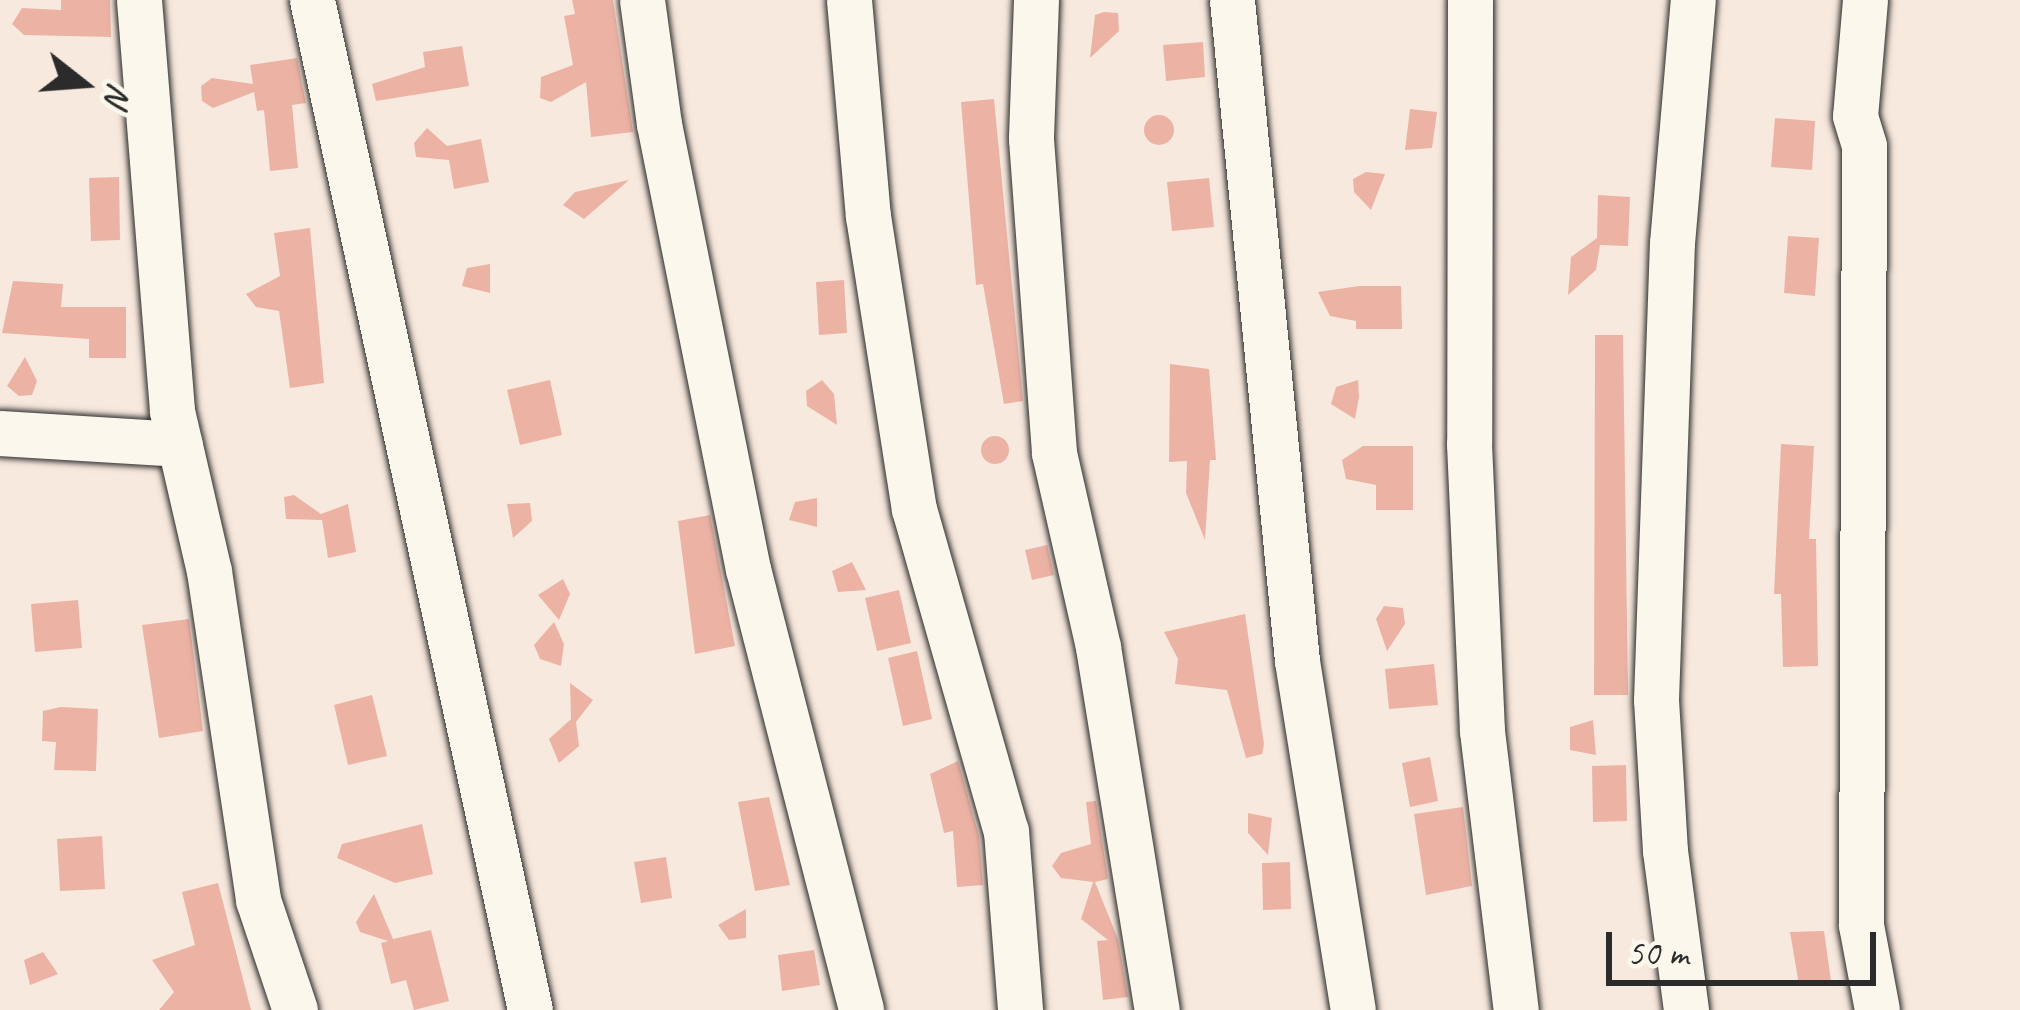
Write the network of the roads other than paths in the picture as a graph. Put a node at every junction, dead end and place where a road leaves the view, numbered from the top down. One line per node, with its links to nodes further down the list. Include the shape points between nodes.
1 (139, 0): 11 (street)
2 (312, 0): 13 (street)
3 (642, 0): 14 (street, via 748,568)
4 (849, 0): 15 (street, via 868,216 914,509 1006,831)
5 (1036, 0): 16 (street, via 1031,139 1054,452 1098,647)
6 (1232, 0): 17 (street, via 1297,662)
7 (1470, 0): 18 (street, via 1470,468 1482,731)
8 (1693, 0): 19 (street, via 1672,243 1656,700)
9 (1865, 0): 20 (street, via 1856,116 1864,146 1861,925)
10 (0, 433): 11 (street)
11 (180, 444): 12 (street, via 209,571 258,900)
12 (295, 1010)
13 (530, 1010)
14 (861, 1010)
15 (1020, 1010)
16 (1157, 1010)
17 (1353, 1010)
18 (1516, 1010)
19 (1686, 1010)
20 (1877, 1010)

